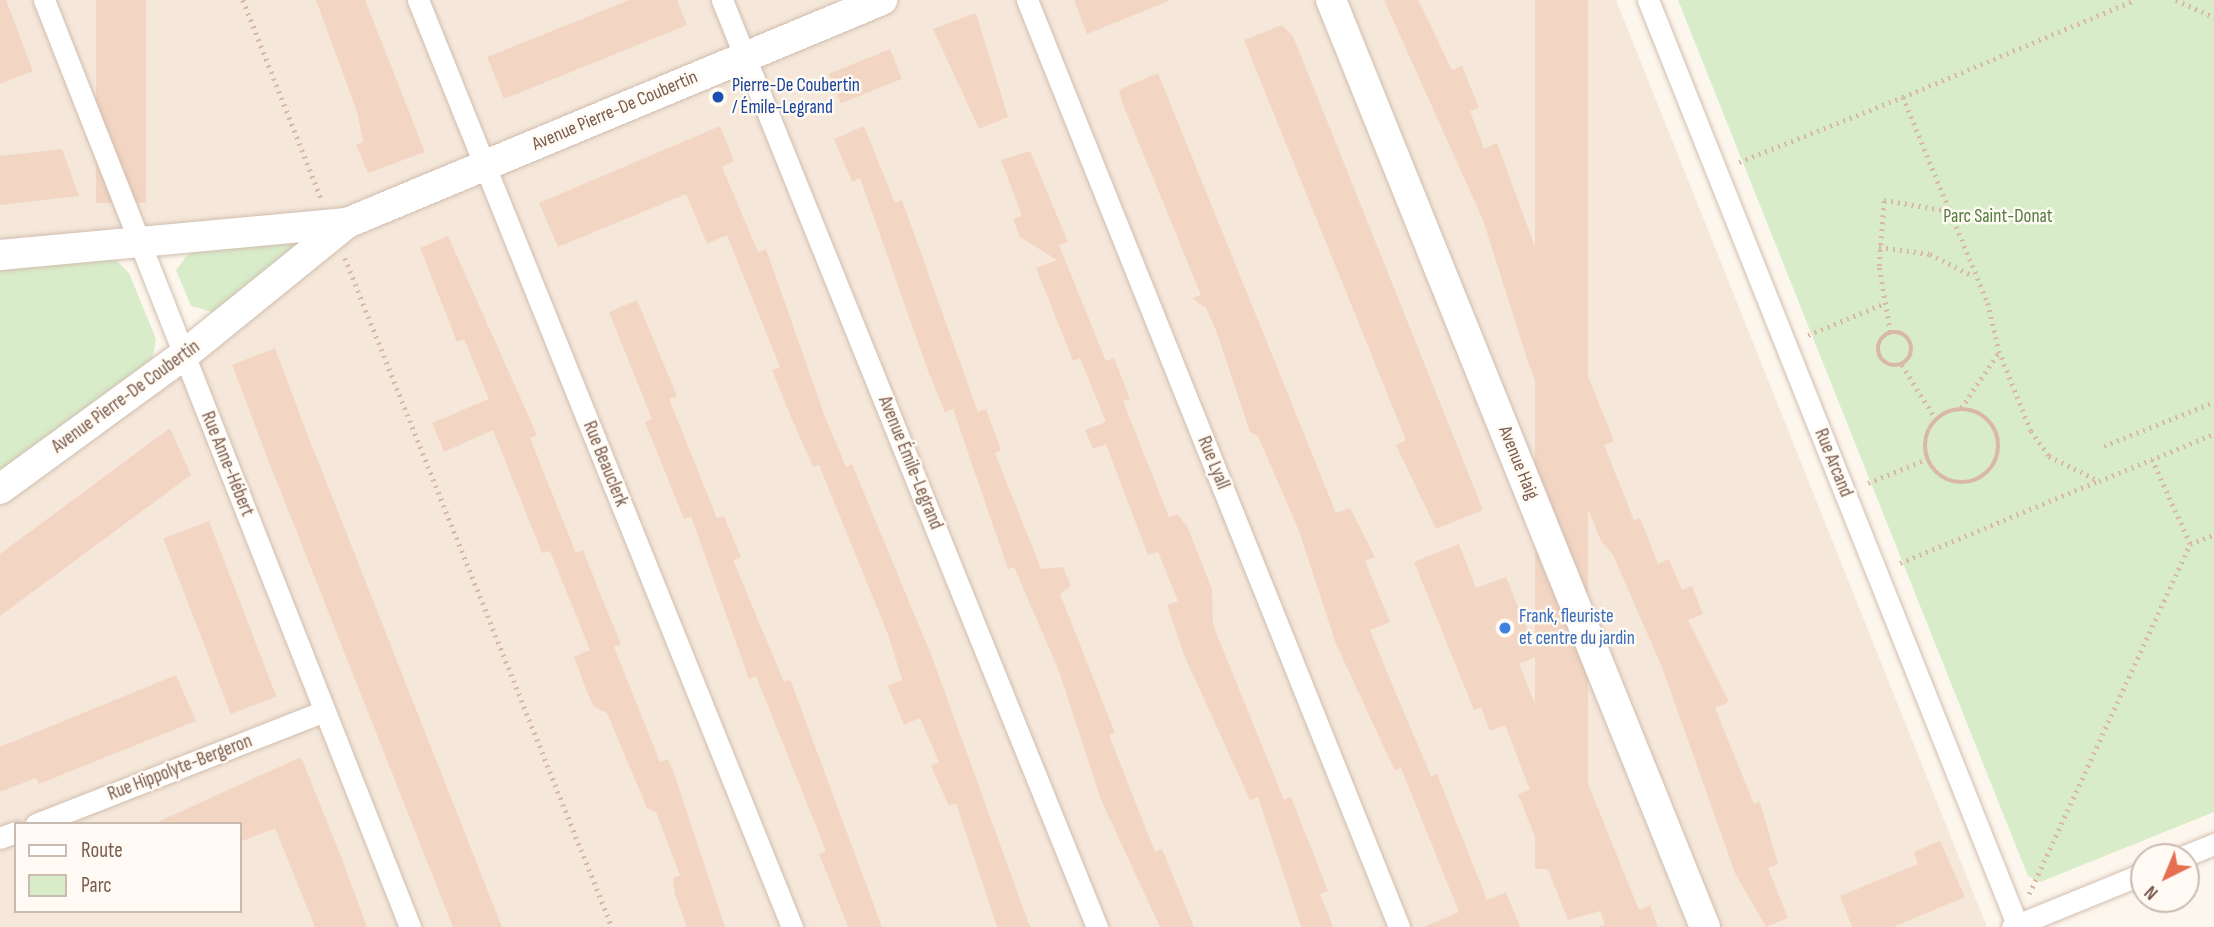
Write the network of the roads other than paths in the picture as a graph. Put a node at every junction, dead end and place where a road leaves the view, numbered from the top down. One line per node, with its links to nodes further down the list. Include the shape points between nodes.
1 (44, 0): 11 (street, Rue Anne-Hébert)
2 (418, 0): 9 (street, Rue Beauclerk)
3 (722, 0): 8 (street, Avenue Émile-Legrand)
4 (882, 0): 8 (street, Avenue Pierre-De Coubertin)
5 (1027, 0): 22 (street, Rue Lyall)
6 (1331, 0): 23 (street, Avenue Haig)
7 (1648, 0): 18 (street, Rue Arcand)
8 (745, 56): 9 (street, Avenue Pierre-De Coubertin); 21 (street, Avenue Émile-Legrand)
9 (485, 166): 10 (street, Avenue Pierre-De Coubertin); 20 (street, Rue Beauclerk)
10 (335, 214): 11 (street, Avenue Pierre-De Coubertin); 13 (street, Avenue Pierre-De Coubertin)
11 (140, 239): 12 (street, Avenue Pierre-De Coubertin); 13 (street, Rue Anne-Hébert)
12 (0, 255)
13 (184, 355): 14 (street, Avenue Pierre-De Coubertin); 15 (street, Rue Anne-Hébert)
14 (0, 489)
15 (325, 711): 16 (street, Rue Hippolyte-Bergeron); 19 (street, Rue Anne-Hébert)
16 (41, 822)
17 (2130, 879): 18 (street)
18 (2016, 926)
19 (410, 927)
20 (792, 927)
21 (1097, 927)
22 (1399, 927)
23 (1705, 927)

